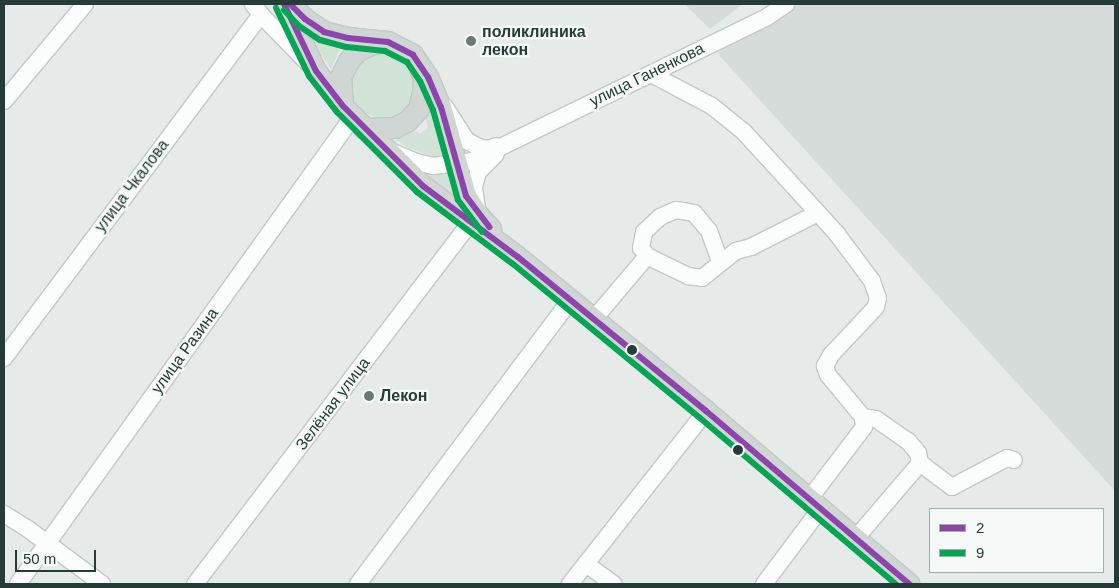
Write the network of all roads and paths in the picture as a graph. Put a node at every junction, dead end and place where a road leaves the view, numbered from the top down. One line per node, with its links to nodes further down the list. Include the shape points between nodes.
1 (85, 4): 11 (street)
2 (284, 4): 8 (main road)
3 (290, 4): 6 (main road, via 324,32)
4 (786, 4): 9 (street, улица Ганенкова, via 767,17)
5 (257, 9): 8 (street); 22 (street, улица Чкалова)
6 (388, 42): 7 (main road); 12 (main road, via 358,51 341,76)
7 (413, 55): 10 (main road); 12 (main road, via 424,78 419,109 408,121 396,128)
8 (316, 71): 12 (main road)
9 (651, 74): 14 (street, улица Ганенкова); 16 (street, via 712,106 744,132)
10 (428, 77): 14 (street, via 466,140 488,149); 15 (main road, via 441,107)
11 (4, 102)
12 (353, 118): 13 (main road); 30 (street, улица Разина)
13 (378, 143): 15 (street, улица Ганенкова, via 416,162 433,166); 17 (main road, via 423,186)
14 (507, 144): 15 (street, улица Ганенкова, via 472,161); 17 (street, via 478,172 474,187)
15 (456, 164): 17 (main road)
16 (818, 213): 19 (street); 24 (street, via 872,282 878,298 876,307 831,355 825,366 828,376)
17 (474, 220): 20 (main road); 34 (street, Зелёная улица)
18 (647, 256): 19 (street, via 688,276 702,278); 19 (street, via 641,248 644,232 660,217 676,210 694,213 709,230); 21 (street)
19 (720, 261)
20 (570, 302): 21 (main road); 35 (street)
21 (593, 320): 23 (main road)
22 (4, 358)
23 (706, 411): 27 (main road); 31 (street)
24 (863, 417): 26 (street, via 876,419 908,442 918,452); 27 (street, via 864,427)
25 (1014, 460): 26 (street, via 1007,458 952,487)
26 (920, 463): 29 (street)
27 (816, 503): 29 (main road); 38 (street)
28 (4, 514): 30 (street)
29 (856, 538): 39 (main road)
30 (47, 543): 32 (street, улица Разина); 33 (street)
31 (586, 564): 36 (street); 37 (street)
32 (18, 584)
33 (102, 584)
34 (195, 584)
35 (358, 584)
36 (570, 584)
37 (614, 584)
38 (764, 584)
39 (909, 584)

